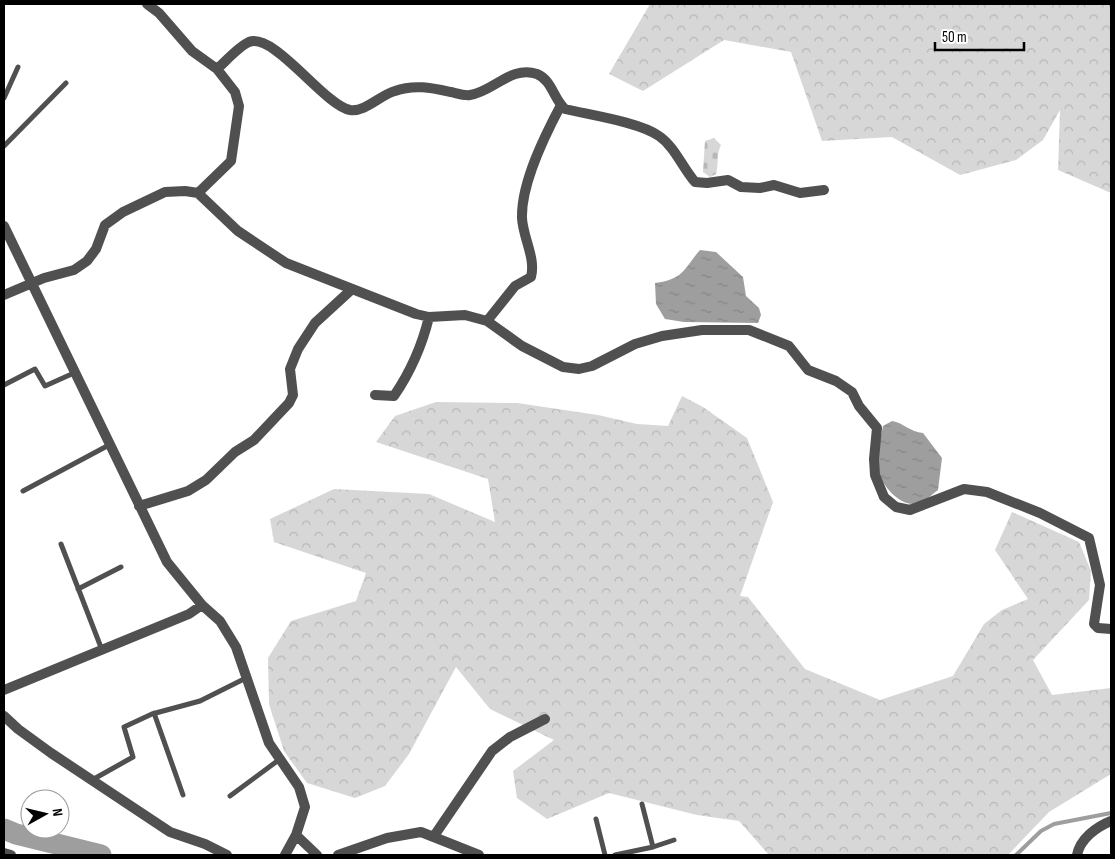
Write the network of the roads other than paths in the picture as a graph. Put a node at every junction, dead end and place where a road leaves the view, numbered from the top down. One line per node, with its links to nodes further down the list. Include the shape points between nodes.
1 (147, 4): 3 (street, via 192,51)
2 (18, 67): 5 (lane)
3 (216, 69): 6 (street, via 249,42 260,41 291,61 305,78 321,88 338,106 352,110 365,107 393,91 414,86 469,96 510,75 529,72 540,75); 9 (street, via 235,92 239,106 232,141 232,161)
4 (66, 83): 7 (lane)
5 (4, 98)
6 (561, 105): 8 (street, via 565,109 645,129 660,136 695,182 723,180 741,188 774,185 800,193); 15 (street, via 545,135 526,190 522,215 524,236 534,266 531,277 515,286)
7 (4, 146)
8 (824, 190)
9 (198, 193): 11 (street, via 165,192 123,212 106,224 96,249 87,261 74,270); 12 (street, via 238,231 286,263)
10 (4, 226): 11 (street)
11 (31, 284): 13 (street); 16 (street)
12 (351, 290): 14 (street); 21 (street, via 315,323 298,349 290,369 293,395 254,440 188,491)
13 (4, 294)
14 (429, 317): 15 (street, via 465,315); 18 (street, via 408,376 394,396)
15 (487, 321): 26 (street, via 522,346 562,367 579,369 592,366 635,344 702,330 749,330 789,346 808,370 836,381 852,392 859,406 878,428 875,476 884,497 896,507 910,510 964,489 987,492 1040,513 1089,538 1100,585 1094,624 1098,628)
16 (74, 373): 17 (lane, via 45,386 35,369); 19 (street)
17 (4, 385)
18 (374, 395)
19 (109, 445): 20 (lane); 21 (street)
20 (24, 491)
21 (139, 506): 25 (street, via 167,562)
22 (61, 544): 24 (lane)
23 (121, 567): 24 (lane)
24 (78, 588): 27 (lane)
25 (202, 605): 27 (street, via 189,614); 28 (street, via 220,621 232,641)
26 (1111, 628)
27 (102, 650): 29 (street)
28 (246, 678): 30 (lane, via 200,702); 33 (street, via 269,743)
29 (4, 690)
30 (154, 713): 34 (lane, via 124,727 134,757); 35 (lane)
31 (4, 716): 34 (street)
32 (545, 719): 41 (street, via 510,736 492,751)
33 (280, 758): 36 (lane); 40 (street, via 299,786 305,807)
34 (91, 780): 46 (street, via 170,832)
35 (183, 795)
36 (230, 796)
37 (642, 804): 43 (lane)
38 (596, 819): 51 (lane)
39 (1111, 821): 53 (street, via 1089,834)
40 (296, 835): 47 (street); 48 (street)
41 (434, 836): 49 (street, via 421,832 387,838); 50 (street)
42 (674, 840): 43 (lane)
43 (653, 847): 52 (lane)
44 (4, 853): 45 (street)
45 (11, 855)
46 (227, 855)
47 (285, 855)
48 (316, 855)
49 (338, 855)
50 (479, 855)
51 (605, 855)
52 (615, 855)
53 (1077, 855)

